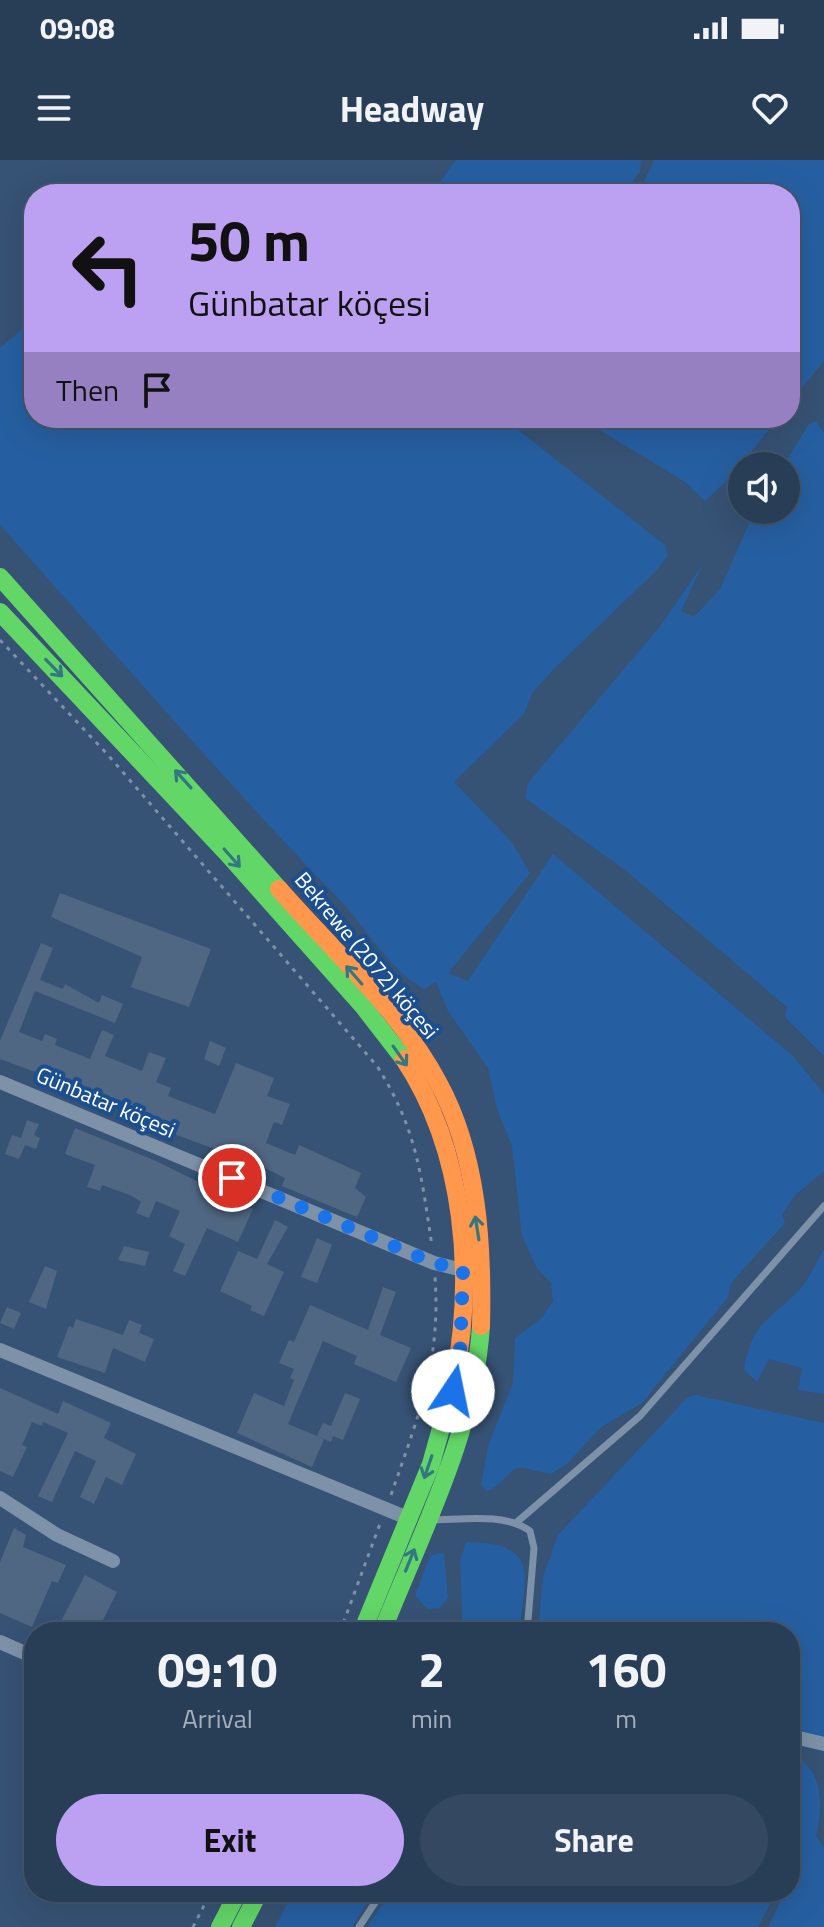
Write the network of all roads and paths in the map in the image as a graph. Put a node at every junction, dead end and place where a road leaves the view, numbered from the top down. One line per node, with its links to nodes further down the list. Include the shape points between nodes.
1 (0, 577): 11 (main road, Bekrewe (2072) köçesi, one-way to 1, via 460,1433 479,1358 479,1243 452,1110 400,1027)
2 (0, 612): 7 (main road, Bekrewe (2072) köçesi, one-way to 7, via 179,798 386,1036 418,1081 445,1157)
3 (0, 640): 6 (path, via 108,755 377,1066 400,1101 417,1147)
4 (0, 1082): 6 (street, Günbatar köçesi)
5 (824, 1206): 12 (lane, via 640,1416)
6 (434, 1263): 7 (street, Günbatar köçesi); 10 (path, via 437,1340 422,1405)
7 (463, 1270): 11 (main road, Bekrewe (2072) köçesi, one-way to 11, via 460,1356)
8 (0, 1350): 10 (street)
9 (0, 1498): 13 (street, via 57,1535)
10 (385, 1511): 11 (street); 14 (path)
11 (418, 1519): 12 (lane); 15 (main road, Bekrewe (2072) köçesi); 16 (main road, Bekrewe (2072) köçesi, one-way to 11)
12 (517, 1522): 17 (lane, via 530,1531 534,1548)
13 (113, 1561)
14 (344, 1622)
15 (367, 1622)
16 (385, 1622)
17 (528, 1622)
18 (0, 1642): 19 (street)
19 (24, 1653)
20 (800, 1738): 21 (street)
21 (824, 1744)
22 (206, 1902): 26 (path)
23 (233, 1902): 27 (main road)
24 (254, 1902): 28 (main road)
25 (375, 1902): 29 (lane)
26 (193, 1927)
27 (220, 1927)
28 (241, 1927)
29 (359, 1927)

